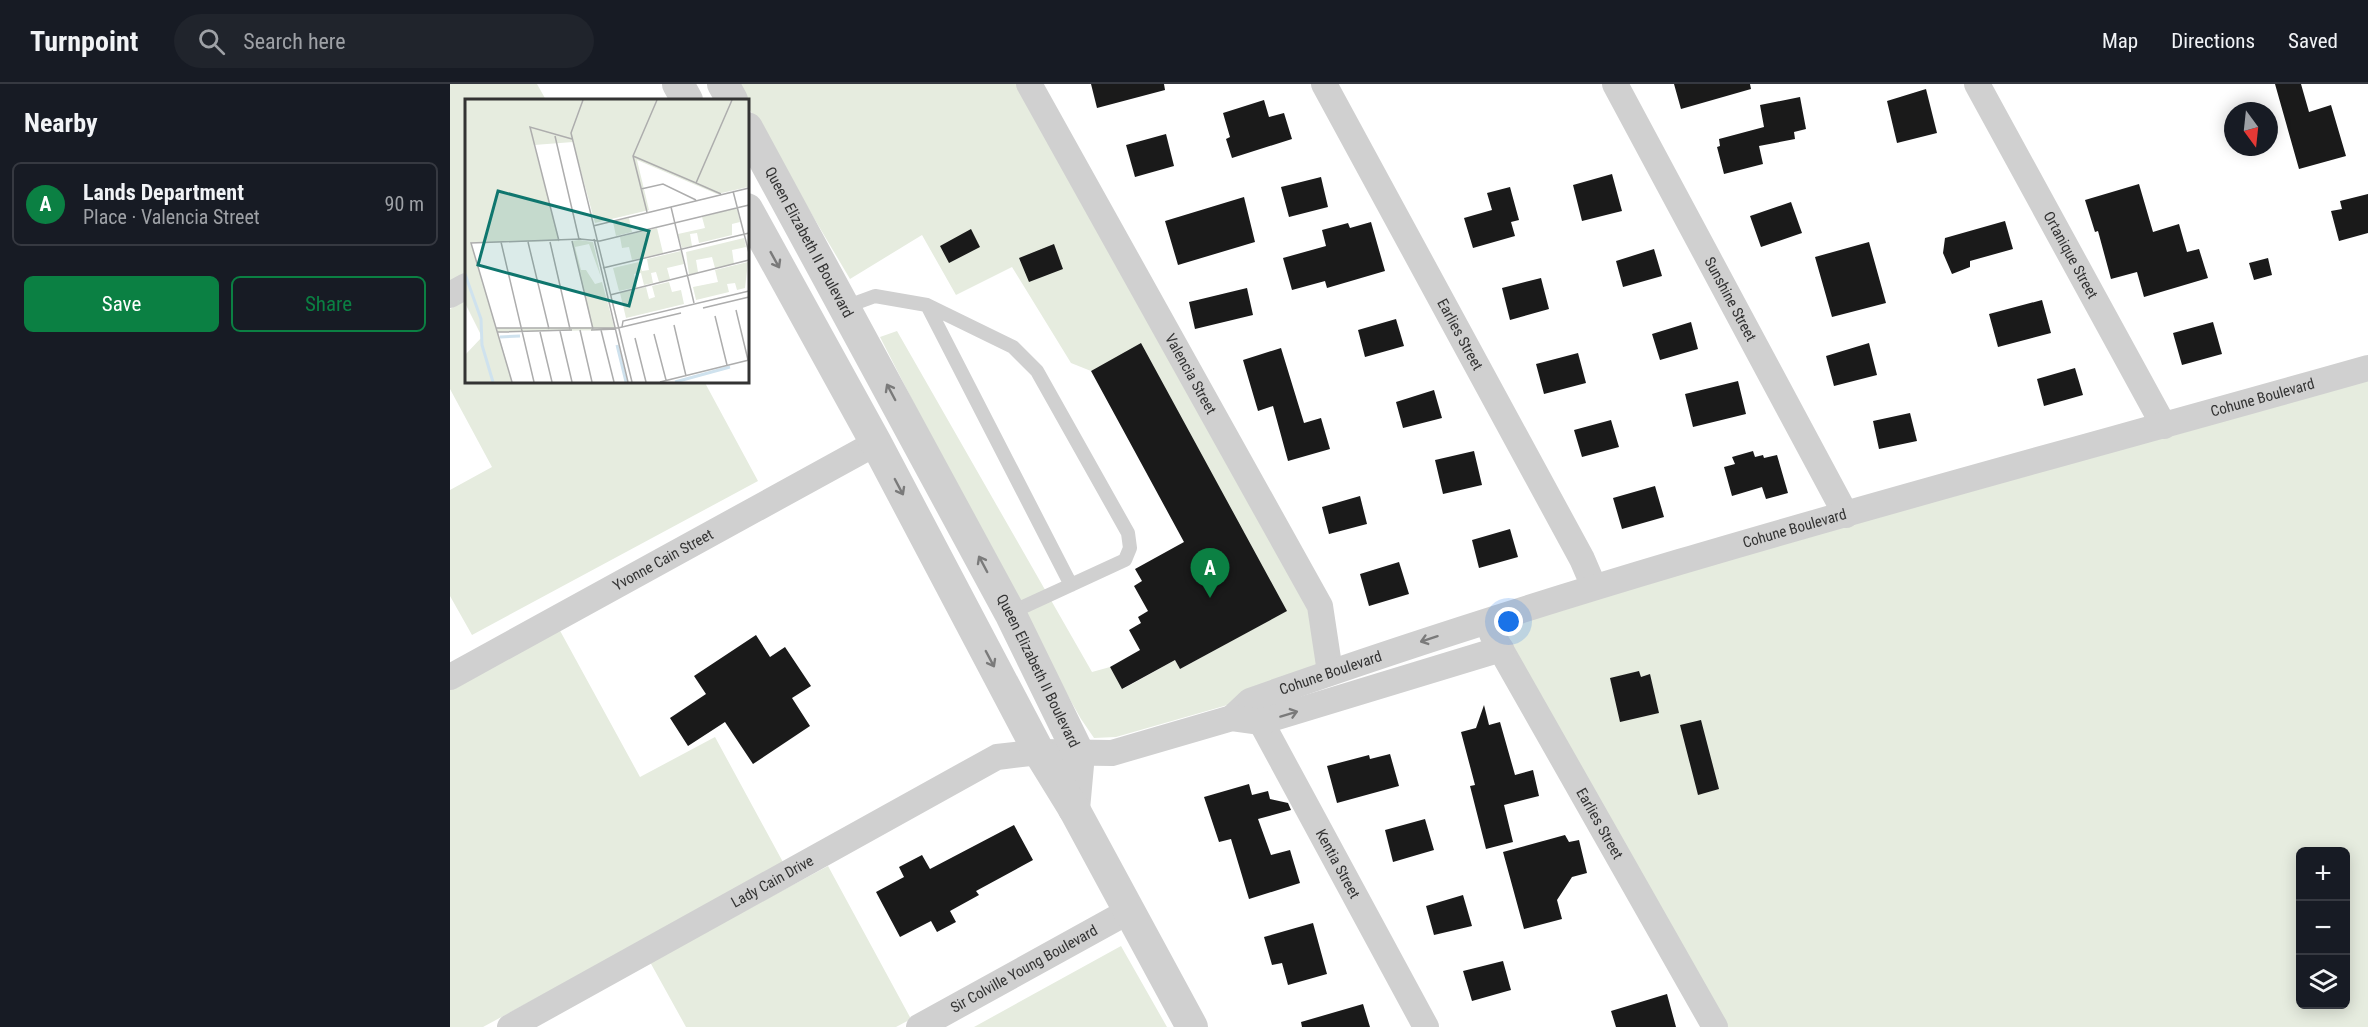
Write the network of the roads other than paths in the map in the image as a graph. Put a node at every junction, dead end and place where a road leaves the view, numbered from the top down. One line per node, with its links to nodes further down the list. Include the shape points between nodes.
1 (678, 84): 7 (street)
2 (723, 84): 8 (street)
3 (1029, 84): 26 (street, Valencia Street, via 1320,606)
4 (1324, 84): 21 (street, Earlies Street)
5 (1615, 84): 19 (street, Sunshine Street)
6 (1977, 84): 17 (street, Ortanique Street)
7 (686, 99)
8 (731, 99)
9 (748, 130): 14 (street, Queen Elizabeth II Boulevard)
10 (748, 211): 15 (street, one-way to 15)
11 (465, 287): 12 (street)
12 (450, 295)
13 (927, 305): 14 (lane, via 875,296); 20 (lane); 20 (lane, via 1013,346 1037,371 1128,533 1130,548 1125,560)
14 (845, 307): 15 (street); 22 (street, Queen Elizabeth II Boulevard, one-way to 14)
15 (810, 325): 18 (street)
16 (2368, 368): 17 (street, Cohune Boulevard)
17 (2164, 426): 19 (street, Cohune Boulevard)
18 (876, 443): 24 (street, one-way to 24); 27 (street, Yvonne Cain Street)
19 (1846, 515): 21 (street, Cohune Boulevard)
20 (1071, 585): 22 (lane)
21 (1594, 587): 23 (street, Cohune Boulevard)
22 (1010, 613): 24 (street); 30 (street, Queen Elizabeth II Boulevard)
23 (1485, 621): 25 (street, Earlies Street); 26 (street, Cohune Boulevard, one-way to 26)
24 (974, 631): 29 (street, one-way to 29)
25 (1501, 649): 28 (street, Cohune Boulevard, one-way to 25); 37 (street, Earlies Street)
26 (1330, 672): 28 (street, Cohune Boulevard)
27 (450, 677)
28 (1256, 711): 30 (street, Cohune Boulevard, via 1112,753); 36 (street, Kentia Street)
29 (1039, 752): 30 (street, Lady Cain Drive); 31 (street); 33 (street, Lady Cain Drive, via 997,757)
30 (1079, 754): 31 (street, Queen Elizabeth II Boulevard)
31 (1074, 809): 32 (street)
32 (1129, 911): 34 (street, Sir Colville Young Boulevard); 35 (street)
33 (510, 1027)
34 (919, 1027)
35 (1192, 1027)
36 (1426, 1027)
37 (1715, 1027)

